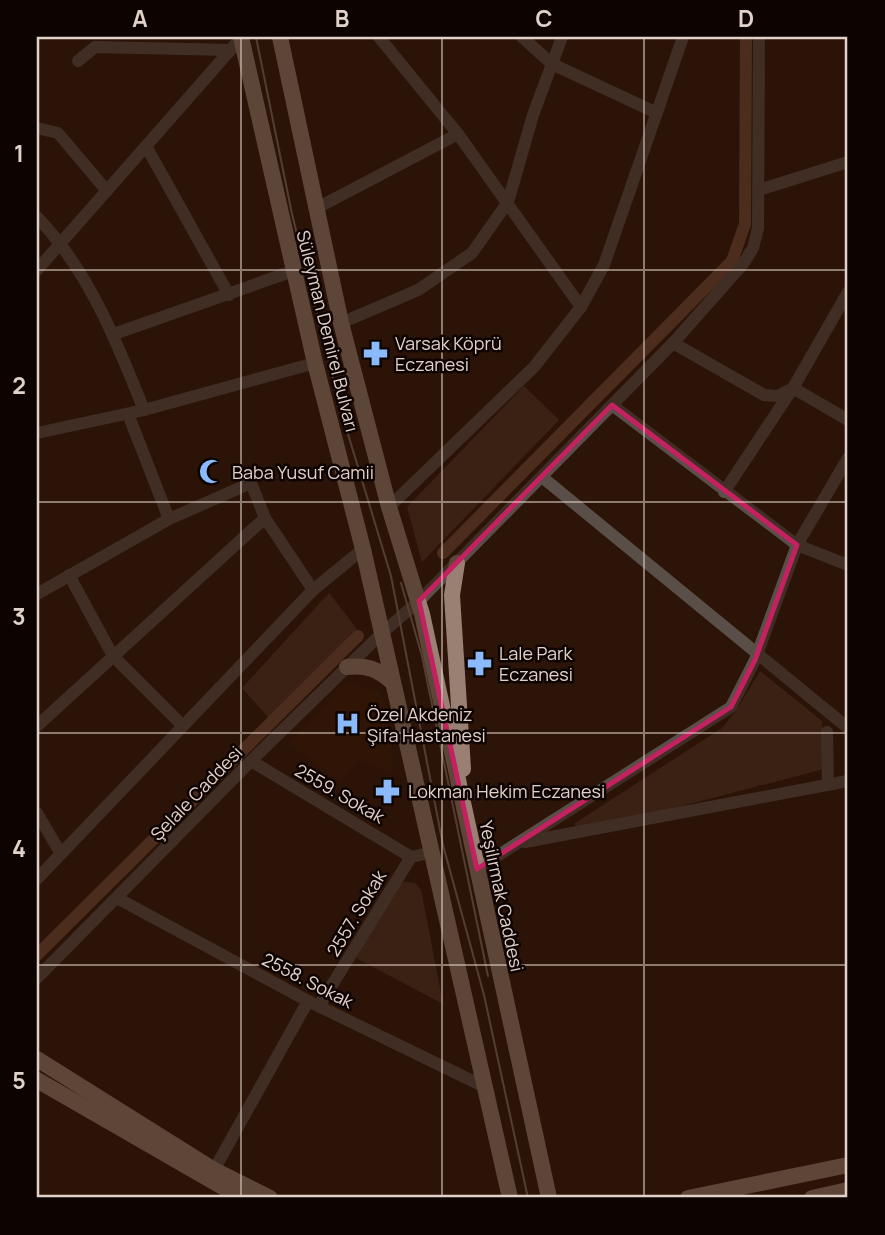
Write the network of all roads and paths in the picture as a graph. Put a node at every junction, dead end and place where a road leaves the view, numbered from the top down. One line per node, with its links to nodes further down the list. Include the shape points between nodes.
1 (241, 37): 8 (street); 23 (main road, Süleyman Demirel Bulvarı)
2 (280, 37): 19 (main road, Süleyman Demirel Bulvarı)
3 (379, 37): 13 (street)
4 (522, 37): 10 (street)
5 (562, 37): 10 (street)
6 (683, 37): 11 (street)
7 (759, 37): 16 (street, Şelale Caddesi)
8 (230, 50): 9 (street, via 95,47); 14 (street)
9 (78, 61)
10 (552, 64): 11 (street); 18 (street)
11 (657, 113): 26 (street, via 604,265)
12 (37, 128): 17 (street, via 58,133)
13 (458, 134): 18 (street); 19 (street)
14 (146, 146): 17 (street); 25 (street)
15 (848, 162): 16 (street)
16 (759, 190): 29 (street, Şelale Caddesi, via 753,248)
17 (107, 191): 21 (street)
18 (508, 202): 26 (street); 27 (street, via 472,253 418,290)
19 (315, 209): 27 (main road, Süleyman Demirel Bulvarı)
20 (37, 217): 21 (street)
21 (61, 243): 22 (street); 28 (street)
22 (37, 270)
23 (293, 271): 25 (street); 30 (main road, Süleyman Demirel Bulvarı)
24 (848, 292): 31 (street)
25 (229, 295): 28 (street)
26 (581, 307): 40 (street, via 534,367)
27 (341, 323): 40 (main road, Süleyman Demirel Bulvarı)
28 (114, 334): 33 (street)
29 (673, 343): 31 (street, via 764,395 778,396); 32 (street, Şelale Caddesi)
30 (315, 363): 33 (street); 44 (main road, Süleyman Demirel Bulvarı)
31 (793, 388): 35 (street); 39 (street)
32 (612, 405): 38 (street, Şelale Caddesi); 39 (street)
33 (144, 410): 34 (street)
34 (128, 414): 36 (street); 42 (street)
35 (848, 420)
36 (37, 433)
37 (848, 458): 43 (street)
38 (541, 477): 45 (street, Şelale Caddesi); 52 (street)
39 (724, 492): 43 (street)
40 (389, 508): 50 (main road, Süleyman Demirel Bulvarı)
41 (265, 518): 42 (street, via 251,483); 48 (street); 53 (street)
42 (169, 519): 47 (street)
43 (797, 545): 46 (street); 52 (street)
44 (363, 549): 48 (street); 51 (main road, Süleyman Demirel Bulvarı)
45 (457, 563): 50 (street, Şelale Caddesi); 63 (main road, via 452,595)
46 (848, 565)
47 (69, 575): 49 (street); 53 (street)
48 (313, 590): 57 (street)
49 (37, 594)
50 (419, 601): 51 (street, Şelale Caddesi); 63 (main road, Yeşilırmak Caddesi)
51 (381, 634): 54 (street, Şelale Caddesi); 55 (main road)
52 (757, 655): 58 (street); 65 (street, via 730,707)
53 (113, 656): 56 (street); 57 (street)
54 (347, 667): 55 (main road, via 365,666); 60 (street, Şelale Caddesi)
55 (392, 681): 66 (main road)
56 (37, 726)
57 (183, 726): 67 (street)
58 (848, 728)
59 (827, 732): 62 (street)
60 (251, 761): 68 (street, 2559. Sokak); 71 (street, Şelale Caddesi)
61 (848, 781): 62 (street)
62 (828, 785): 65 (street)
63 (464, 810): 69 (main road, Yeşilırmak Caddesi)
64 (37, 813): 67 (street)
65 (517, 843): 69 (street)
66 (433, 852): 68 (street); 76 (main road)
67 (61, 854): 70 (street)
68 (411, 857): 73 (street, 2557. Sokak)
69 (477, 869): 83 (main road, Yeşilırmak Caddesi)
70 (37, 879)
71 (117, 898): 72 (street, Şelale Caddesi); 73 (street, 2558. Sokak)
72 (37, 978)
73 (314, 1004): 76 (street, 2558. Sokak); 78 (street, 2557. Sokak)
74 (37, 1059): 78 (main road)
75 (37, 1080): 80 (main road)
76 (485, 1087): 82 (main road)
77 (848, 1165): 84 (main road)
78 (214, 1170): 81 (main road)
79 (848, 1190): 85 (main road)
80 (242, 1198)
81 (270, 1198)
82 (510, 1198)
83 (549, 1198)
84 (688, 1198)
85 (812, 1198)

